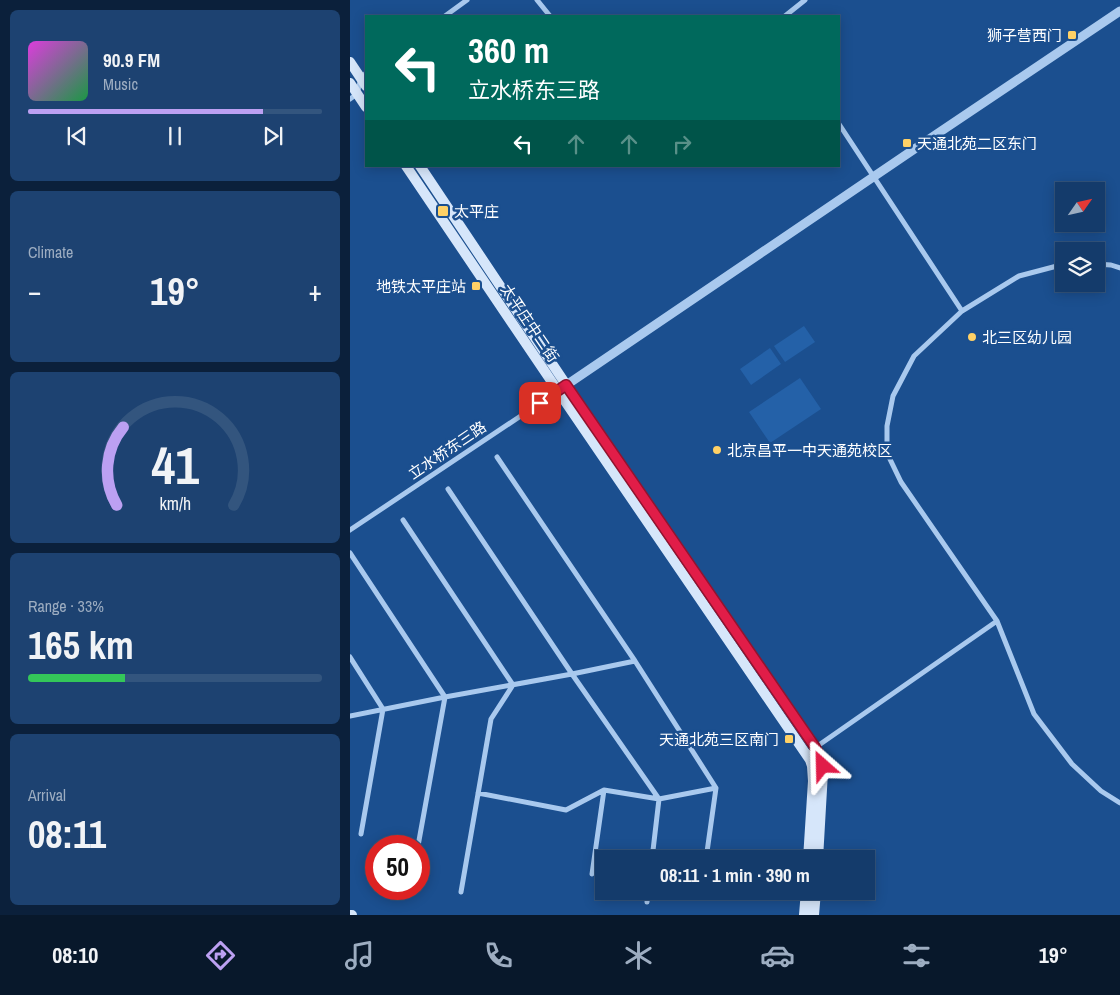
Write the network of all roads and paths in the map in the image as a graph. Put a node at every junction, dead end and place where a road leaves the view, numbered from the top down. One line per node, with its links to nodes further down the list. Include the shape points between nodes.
1 (467, 0): 5 (street)
2 (537, 0): 6 (street)
3 (805, 0): 7 (street)
4 (1120, 11): 16 (street)
5 (446, 15)
6 (549, 15)
7 (786, 15)
8 (350, 62): 9 (main road)
9 (364, 79): 11 (street)
10 (350, 83): 11 (main road)
11 (354, 96): 12 (main road)
12 (365, 107)
13 (840, 126): 16 (street)
14 (407, 167): 21 (main road, 太平庄中二街)
15 (421, 167): 21 (main road, 太平庄中二街)
16 (873, 178): 20 (street); 21 (street)
17 (1105, 264): 19 (street)
18 (1055, 267): 20 (street, via 1019,276)
19 (1120, 268)
20 (962, 311): 27 (street, via 914,356 893,396 887,426 887,453 900,482)
21 (562, 388): 25 (street, 立水桥东三路); 35 (main road, 太平庄中二街); 36 (main road, 太平庄中二街)
22 (497, 457): 29 (street)
23 (448, 489): 30 (street)
24 (403, 520): 31 (street)
25 (350, 530)
26 (350, 553): 32 (street)
27 (997, 621): 35 (street); 41 (street, via 1034,714 1072,764 1101,791)
28 (350, 657): 33 (street)
29 (635, 661): 30 (street); 37 (street)
30 (572, 674): 31 (street); 40 (street)
31 (513, 685): 32 (street); 39 (street, via 491,719)
32 (445, 697): 33 (street); 43 (street)
33 (383, 709): 34 (street); 42 (street)
34 (350, 716)
35 (815, 747): 36 (street); 47 (main road, 太平庄中二街, via 822,760 823,772)
36 (806, 754): 46 (main road, 太平庄中二街, via 813,773)
37 (716, 788): 40 (street); 45 (street)
38 (604, 790): 39 (street, via 566,810); 40 (street); 48 (street)
39 (478, 793): 49 (street)
40 (658, 799): 44 (street)
41 (1120, 803)
42 (361, 834)
43 (420, 835)
44 (653, 850)
45 (707, 850)
46 (809, 850)
47 (819, 850)
48 (592, 874)
49 (461, 892)
50 (805, 900): 52 (main road)
51 (815, 900): 53 (main road)
52 (804, 915)
53 (814, 915)

